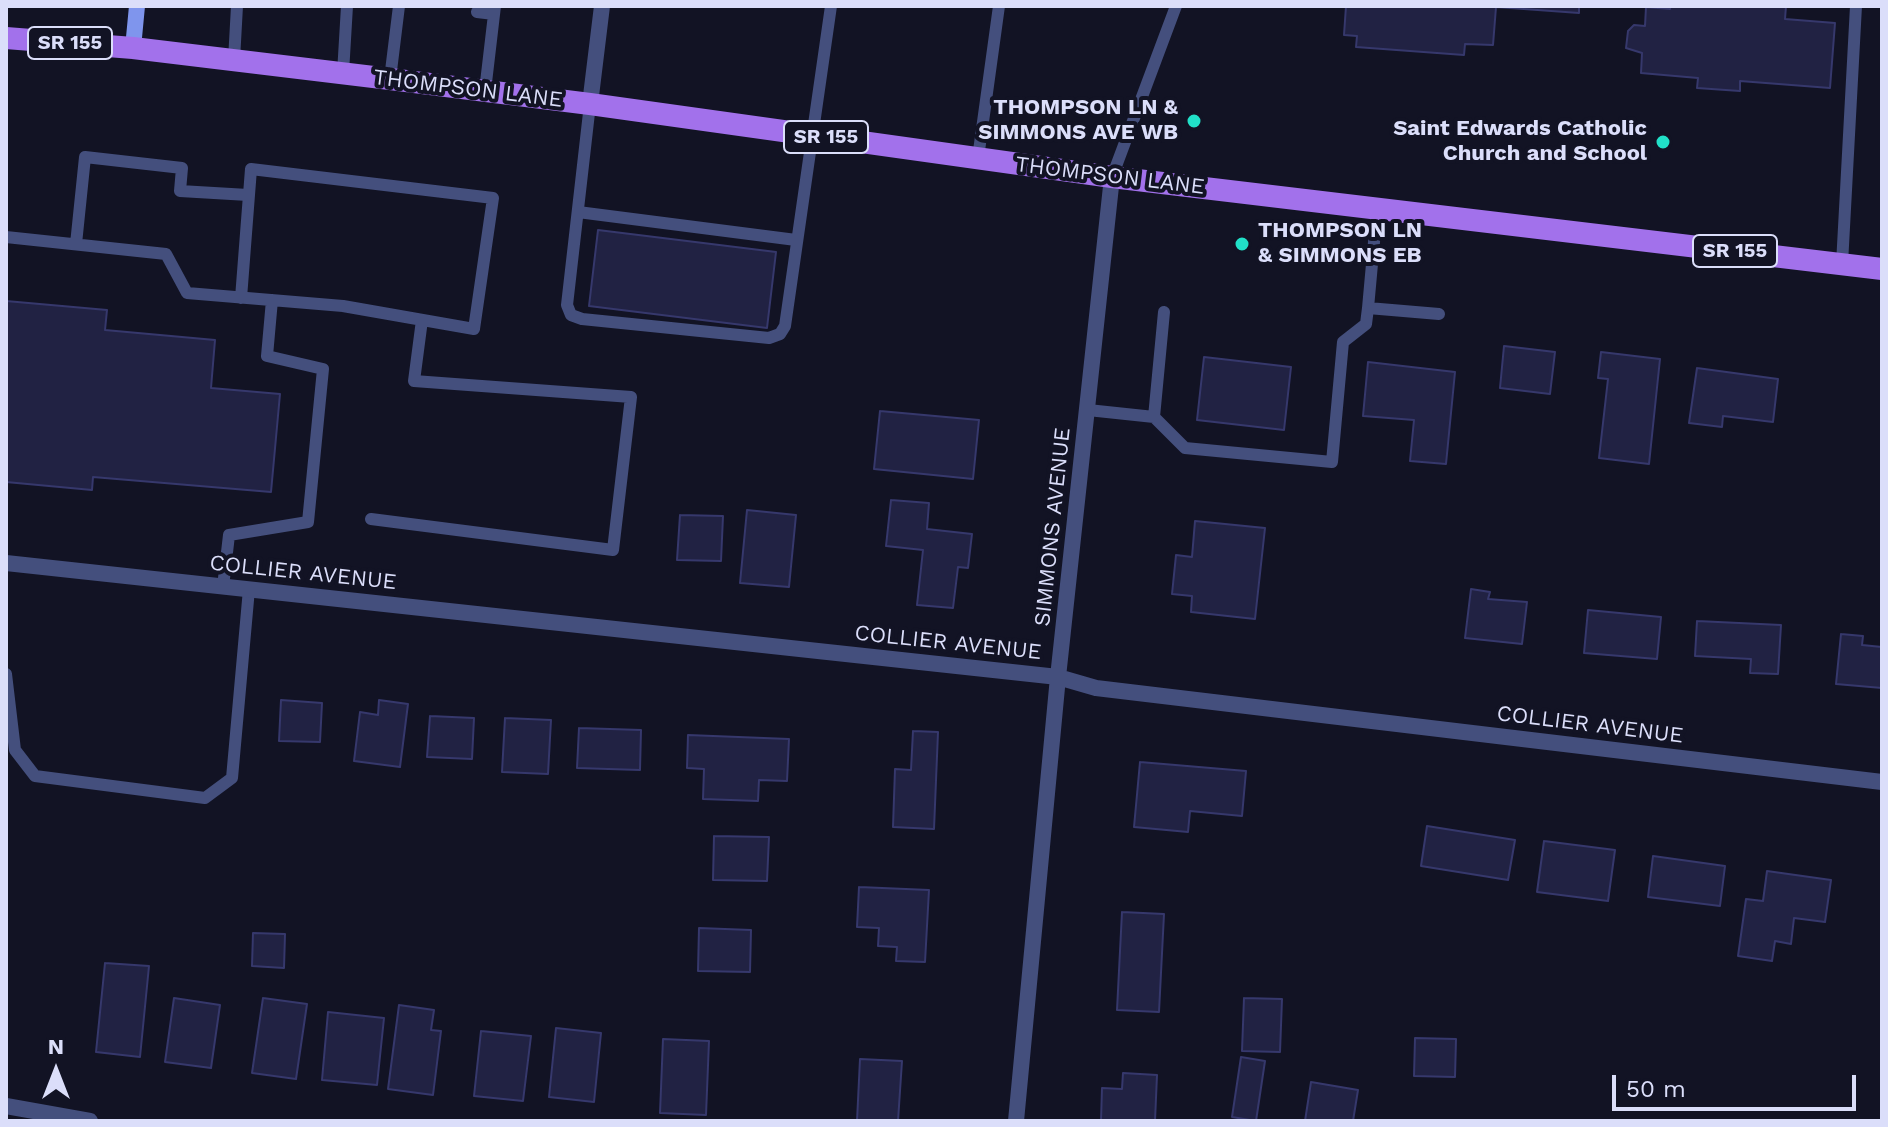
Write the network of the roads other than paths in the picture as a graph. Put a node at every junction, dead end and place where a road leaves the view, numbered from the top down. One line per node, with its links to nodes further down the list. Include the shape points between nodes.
1 (137, 6): 13 (main road)
2 (237, 6): 14 (lane)
3 (347, 6): 15 (lane)
4 (399, 6): 16 (lane)
5 (602, 6): 18 (street)
6 (831, 6): 19 (lane)
7 (999, 6): 20 (lane)
8 (1176, 6): 21 (lane)
9 (1856, 6): 28 (lane)
10 (494, 10): 11 (lane); 17 (lane)
11 (477, 12)
12 (6, 38): 13 (main road, THOMPSON LANE / SR 155)
13 (133, 48): 14 (main road, THOMPSON LANE / SR 155)
14 (234, 60): 15 (main road, THOMPSON LANE / SR 155)
15 (343, 73): 16 (main road, THOMPSON LANE / SR 155)
16 (390, 79): 17 (main road, THOMPSON LANE / SR 155)
17 (485, 91): 18 (main road, THOMPSON LANE / SR 155)
18 (590, 104): 19 (main road, THOMPSON LANE / SR 155); 24 (lane)
19 (813, 135): 20 (main road, THOMPSON LANE / SR 155); 26 (lane)
20 (978, 158): 21 (main road, THOMPSON LANE / SR 155)
21 (1112, 177): 23 (main road, THOMPSON LANE / SR 155); 36 (street, SIMMONS AVENUE)
22 (248, 195): 27 (lane, via 180,191 182,168 85,157); 30 (lane); 35 (lane, via 251,169 493,198 474,329)
23 (1377, 209): 28 (main road, THOMPSON LANE / SR 155); 32 (lane)
24 (578, 212): 26 (lane); 26 (lane, via 567,305 571,315 582,319 769,338 780,334)
25 (6, 237): 27 (lane)
26 (796, 240)
27 (76, 244): 30 (lane, via 166,254 187,293)
28 (1842, 264): 29 (main road, THOMPSON LANE / SR 155)
29 (1882, 269)
30 (241, 298): 31 (lane)
31 (272, 300): 35 (lane); 40 (lane, via 267,356 323,369 308,522 229,535)
32 (1368, 308): 34 (lane); 37 (lane, via 1366,324 1343,342 1332,462 1185,448)
33 (1164, 312): 37 (lane)
34 (1439, 314)
35 (422, 320): 38 (lane, via 414,381 631,397 613,550)
36 (1088, 410): 37 (lane); 43 (street, SIMMONS AVENUE)
37 (1154, 417)
38 (371, 519)
39 (6, 563): 40 (street, COLLIER AVENUE)
40 (223, 587): 41 (street, COLLIER AVENUE)
41 (249, 589): 42 (lane, via 232,778 205,798 35,776 15,750); 43 (street, COLLIER AVENUE)
42 (6, 674)
43 (1058, 677): 44 (street, COLLIER AVENUE, via 1096,688); 47 (street, SIMMONS AVENUE)
44 (1882, 782)
45 (6, 1106): 46 (street)
46 (90, 1121)
47 (1016, 1121)

